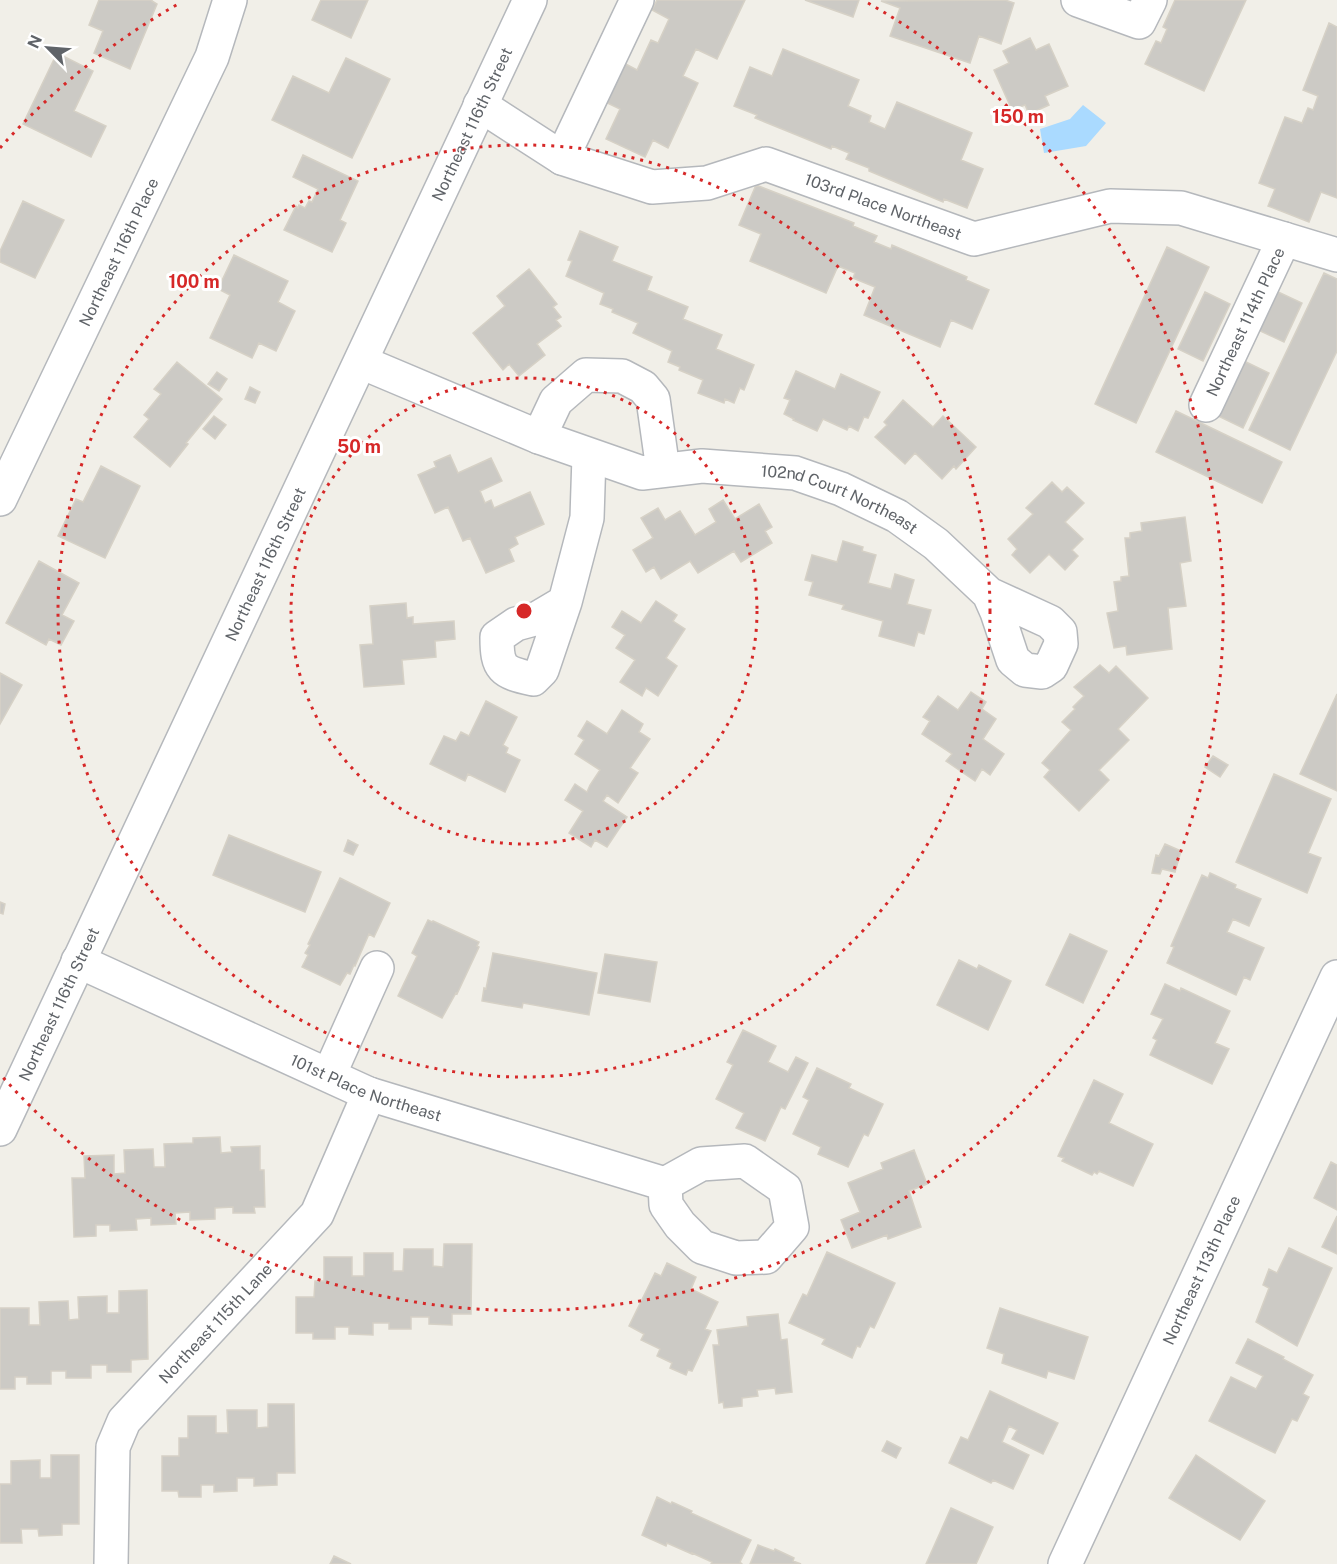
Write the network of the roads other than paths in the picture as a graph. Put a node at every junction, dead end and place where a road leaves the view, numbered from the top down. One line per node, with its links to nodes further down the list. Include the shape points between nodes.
1 (230, 0): 15 (street, Northeast 116th Place, via 212,57)
2 (530, 0): 6 (street, Northeast 116th Street)
3 (637, 0): 7 (street)
4 (1078, 0): 5 (street)
5 (1144, 11)
6 (480, 105): 7 (street, 103rd Place Northeast); 10 (street, Northeast 116th Street)
7 (562, 158): 8 (street, 103rd Place Northeast, via 652,187 708,183 766,164 974,239 1110,206 1180,208)
8 (1284, 239): 9 (street, 103rd Place Northeast); 11 (street, Northeast 114th Place)
9 (1337, 255)
10 (360, 362): 12 (street, 102nd Court Northeast); 18 (street, Northeast 116th Street)
11 (1206, 405)
12 (539, 437): 13 (street, 102nd Court Northeast); 14 (street, via 556,401 586,375 622,376 644,387 653,399)
13 (590, 456): 14 (street, 102nd Court Northeast, via 642,473); 17 (street, via 587,518)
14 (663, 470): 16 (street, 102nd Court Northeast, via 702,466 795,473 841,489 897,516 936,544)
15 (0, 499)
16 (988, 594)
17 (566, 602)
18 (78, 961): 21 (street, 101st Place Northeast); 23 (street, Northeast 116th Street)
19 (377, 968): 21 (street)
20 (1337, 976): 26 (street, Northeast 113th Place)
21 (329, 1075): 22 (street, 101st Place Northeast)
22 (369, 1094): 24 (street, 101st Place Northeast); 25 (street, Northeast 115th Lane, via 317,1214 124,1420 113,1448)
23 (0, 1127)
24 (665, 1184)
25 (111, 1564)
26 (1065, 1564)

